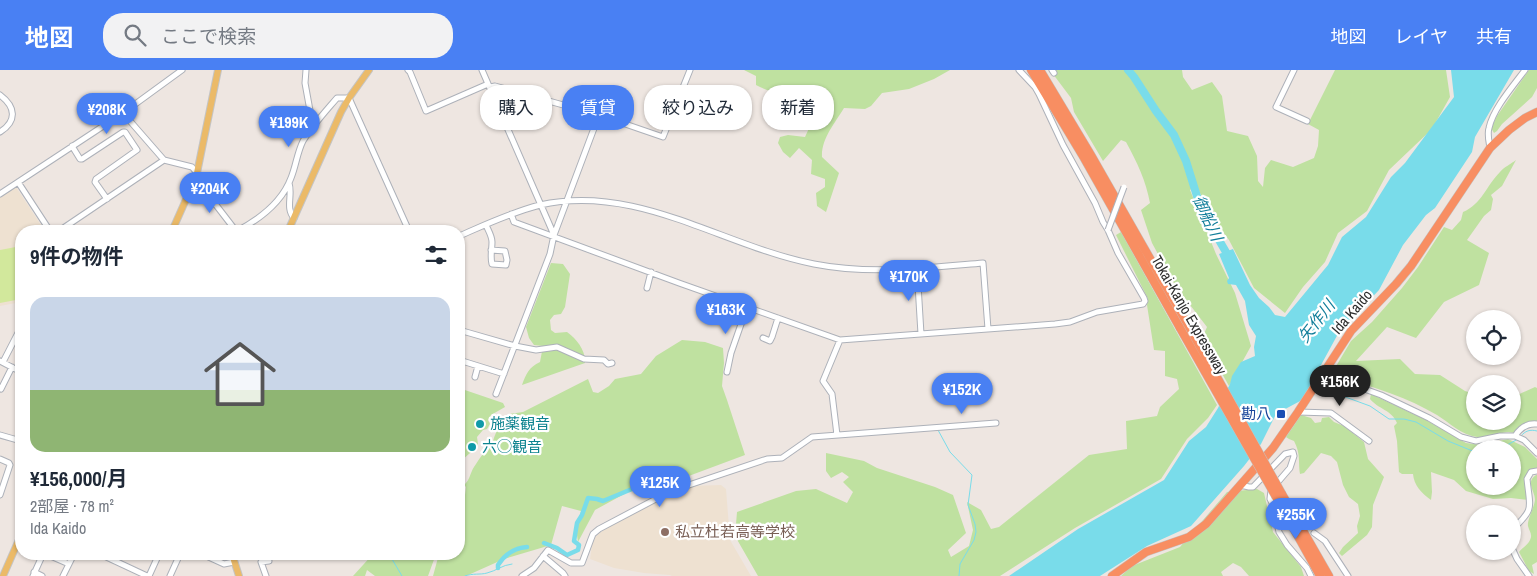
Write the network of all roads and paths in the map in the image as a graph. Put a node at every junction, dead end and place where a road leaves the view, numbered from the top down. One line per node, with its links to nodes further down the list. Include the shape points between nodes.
1 (182, 70): 18 (street)
2 (218, 70): 28 (main road)
3 (306, 70): 20 (street, via 305,83)
4 (370, 70): 16 (main road)
5 (408, 70): 14 (street, via 426,111)
6 (482, 70): 13 (street)
7 (690, 70): 21 (street, via 663,137)
8 (1019, 70): 47 (street, via 1035,87)
9 (1031, 70): 56 (highway, Tokai-Kanjo Expressway)
10 (1040, 70): 56 (highway, Tokai-Kanjo Expressway, via 1091,155)
11 (1294, 70): 19 (street, via 1276,107)
12 (1525, 70): 26 (street, via 1489,126)
13 (489, 85)
14 (480, 90)
15 (0, 95): 24 (street, via 11,106 12,114 8,127)
16 (349, 98): 20 (street, via 337,98); 38 (main road); 45 (street)
17 (1537, 112): 26 (highway, Ida Kaido, via 1508,130)
18 (123, 113): 25 (street); 27 (street)
19 (1307, 121)
20 (314, 127): 30 (street, via 301,146)
21 (634, 127)
22 (508, 130): 36 (street)
23 (593, 130): 35 (street)
24 (0, 132)
25 (72, 146): 29 (street); 34 (street, via 80,159 125,132 137,150 96,179)
26 (1490, 148): 73 (highway, Ida Kaido, via 1411,266 1351,331)
27 (164, 160): 28 (street, via 192,167); 34 (street)
28 (197, 173): 31 (main road)
29 (18, 182): 33 (street); 39 (street)
30 (289, 183): 38 (street, via 289,211); 43 (street, via 260,217)
31 (192, 186): 41 (main road); 42 (street, via 206,192)
32 (1124, 187): 47 (street, bridge)
33 (0, 194)
34 (107, 199): 40 (street)
35 (566, 202): 36 (street); 49 (street); 51 (street, via 604,201 638,207 813,264 852,270)
36 (541, 205): 37 (street); 49 (street)
37 (511, 214): 46 (street); 49 (street, via 514,222)
38 (294, 218): 44 (main road)
39 (46, 225)
40 (68, 225)
41 (175, 225)
42 (231, 225)
43 (246, 225)
44 (291, 225)
45 (406, 225)
46 (486, 225): 48 (street); 50 (street, via 492,240)
47 (1108, 230): 57 (street, via 1144,298 1143,304 1097,312 1070,322)
48 (465, 234)
49 (554, 236): 52 (street); 63 (street)
50 (491, 250)
51 (917, 268): 57 (street, via 983,263); 59 (street)
52 (651, 272): 53 (street); 54 (street)
53 (648, 288)
54 (747, 307): 55 (street); 70 (street, via 730,353)
55 (778, 318): 60 (street, via 770,340); 62 (street)
56 (1184, 327): 90 (highway, Tokai-Kanjo Expressway, bridge)
57 (988, 329): 59 (street)
58 (465, 332): 63 (street)
59 (921, 334): 62 (street)
60 (763, 338)
61 (15, 339): 64 (street)
62 (840, 340): 80 (street, via 823,381 832,394)
63 (515, 346): 66 (street, via 536,350 557,347 584,359); 71 (street)
64 (1, 362): 68 (street)
65 (465, 362): 67 (street)
66 (612, 363)
67 (478, 366): 71 (street); 72 (street)
68 (12, 368): 69 (street); 74 (street)
69 (15, 369)
70 (727, 372)
71 (504, 374): 75 (street)
72 (475, 377)
73 (1318, 381): 76 (highway, Ida Kaido); 81 (street, via 1381,395 1461,437 1476,441 1500,436)
74 (0, 388)
75 (496, 394)
76 (1298, 412): 83 (street, via 1331,413); 88 (highway, Ida Kaido, via 1273,448)
77 (996, 423): 80 (street)
78 (1537, 424): 81 (street, via 1528,424 1518,431)
79 (0, 435): 82 (street)
80 (836, 435): 95 (street, via 812,437 782,458 767,459 666,493 596,531 582,563 571,563 550,550)
81 (1516, 437): 84 (street)
82 (15, 439)
83 (1369, 440)
84 (1537, 453)
85 (0, 459): 87 (street, via 10,464)
86 (1537, 470): 92 (street, via 1530,472 1527,479 1530,508)
87 (2, 485): 89 (street)
88 (1240, 485): 117 (highway, Ida Kaido, via 1206,524 1189,537 1146,552); 118 (street, via 1253,487 1285,454 1293,452 1290,468 1271,490 1270,498 1279,532)
89 (0, 495)
90 (1279, 495): 91 (highway, Tokai-Kanjo Expressway); 119 (highway, Tokai-Kanjo Expressway)
91 (1297, 520): 120 (highway, Tokai-Kanjo Expressway); 121 (highway)
92 (1521, 522)
93 (1314, 533): 122 (street, via 1325,541)
94 (15, 549): 108 (main road)
95 (543, 556): 115 (street); 116 (street)
96 (41, 560): 107 (street)
97 (59, 560): 106 (street)
98 (71, 560): 106 (street)
99 (155, 560): 111 (street)
100 (177, 560): 112 (street)
101 (215, 560): 105 (street, via 224,564)
102 (1518, 560): 123 (street)
103 (116, 561): 111 (street)
104 (270, 561): 114 (street, via 261,562)
105 (234, 562): 113 (main road)
106 (69, 564): 110 (street)
107 (33, 574): 109 (street)
108 (3, 576)
109 (42, 576)
110 (63, 576)
111 (148, 576)
112 (170, 576)
113 (239, 576)
114 (266, 576)
115 (522, 576)
116 (565, 576)
117 (1112, 576)
118 (1310, 576)
119 (1320, 576)
120 (1329, 576)
121 (1334, 576)
122 (1348, 576)
123 (1529, 576)

